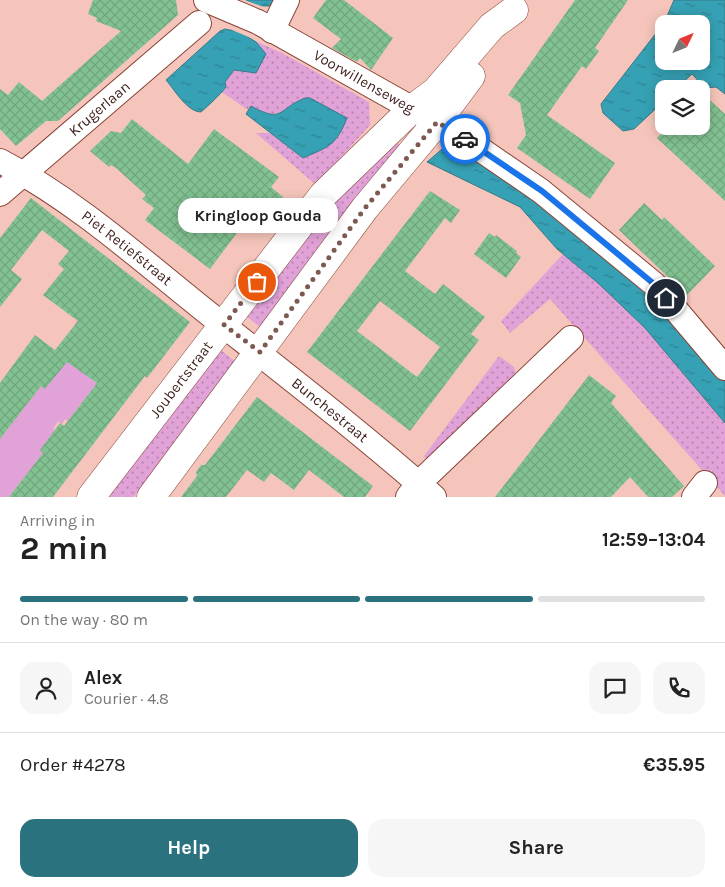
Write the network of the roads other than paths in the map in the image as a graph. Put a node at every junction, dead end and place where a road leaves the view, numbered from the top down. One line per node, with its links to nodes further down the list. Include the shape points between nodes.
1 (287, 0): 3 (street)
2 (517, 5): 5 (main road, Joubertstraat, via 492,26 436,91); 6 (main road, via 503,36)
3 (239, 14): 5 (street, Voorwillenseweg)
4 (200, 23): 8 (street, Krugerlaan)
5 (412, 109): 6 (street, Voorwillenseweg); 10 (main road, Joubertstraat, via 323,195)
6 (437, 122): 12 (main road, via 365,208); 13 (street, Voorwillenseweg, via 542,191 654,284)
7 (0, 161): 8 (street, Piet Retiefstraat)
8 (25, 174): 9 (street, Krugerlaan); 10 (street, Piet Retiefstraat, via 127,246)
9 (0, 194)
10 (224, 325): 12 (street, Bunchestraat); 15 (main road, Joubertstraat)
11 (571, 338): 14 (street)
12 (260, 352): 14 (street, Bunchestraat); 16 (main road)
13 (725, 368)
14 (420, 492)
15 (91, 497)
16 (151, 497)

